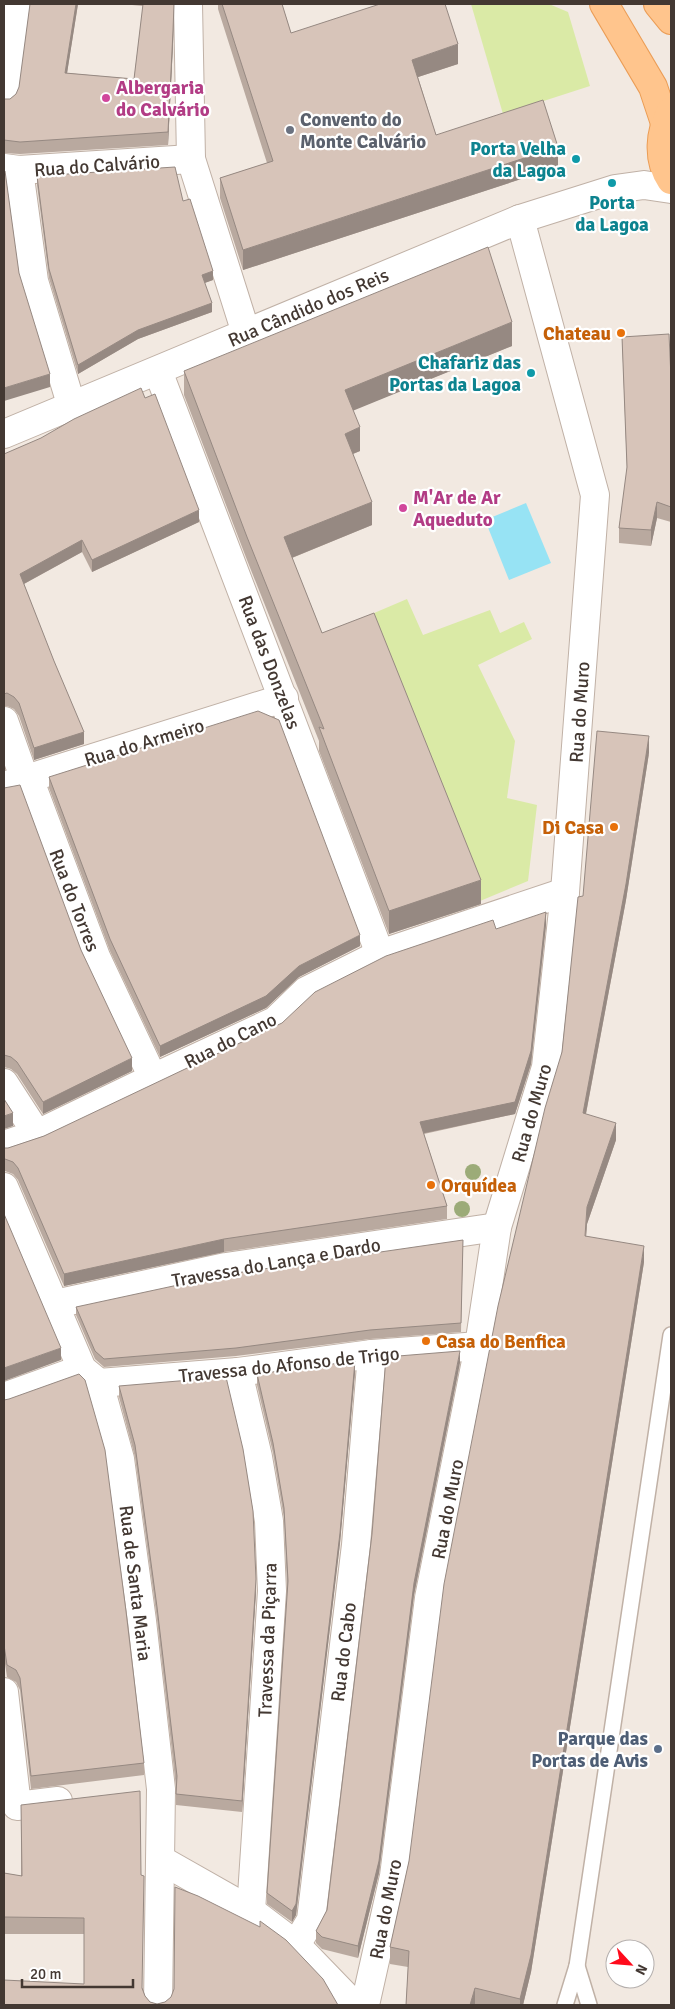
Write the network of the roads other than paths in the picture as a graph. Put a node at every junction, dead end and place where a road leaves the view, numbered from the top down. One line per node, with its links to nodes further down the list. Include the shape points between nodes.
1 (16, 4): 6 (street)
2 (188, 4): 8 (street)
3 (604, 4): 7 (main road, via 653,87)
4 (658, 4): 5 (main road)
5 (671, 20)
6 (4, 97)
7 (666, 125): 10 (main road, via 662,158); 11 (street, Rua Cândido dos Reis, via 654,156 628,182)
8 (191, 159): 9 (street, Rua do Calvário); 14 (street)
9 (11, 169): 16 (street, via 34,281)
10 (671, 180)
11 (615, 189): 12 (street, Rua Cândido dos Reis, via 644,185); 13 (street, Rua Cândido dos Reis)
12 (671, 189)
13 (520, 219): 14 (street, Rua Cândido dos Reis); 21 (street, Rua do Muro, via 595,494)
14 (246, 332): 15 (street, Rua Cândido dos Reis)
15 (158, 370): 16 (street, Rua Cândido dos Reis); 18 (street, Rua das Donzelas)
16 (71, 404): 17 (street, Rua Cândido dos Reis)
17 (4, 434)
18 (284, 698): 20 (street, Rua do Armeiro); 22 (street, Rua das Donzelas)
19 (4, 721): 20 (street, Rua do Torres)
20 (14, 783): 23 (street, Rua do Torres, via 34,789 96,957)
21 (565, 892): 22 (street, Rua do Cano); 28 (street, Rua do Muro, via 546,1067)
22 (380, 954): 23 (street, Rua do Cano, via 306,992 275,1022)
23 (153, 1078): 25 (street, Rua do Cano)
24 (4, 1084): 25 (street)
25 (37, 1134): 26 (street, Rua do Cano)
26 (4, 1145)
27 (4, 1187): 29 (street, Rua de Santa Maria)
28 (497, 1227): 29 (street, Travessa do Lança e Dardo, via 226,1268); 31 (street, Rua do Muro)
29 (56, 1304): 34 (street, Rua de Santa Maria)
30 (671, 1335): 43 (lane)
31 (479, 1346): 32 (street, Travessa do Afonso de Trigo); 46 (street, Rua do Muro, via 429,1598 394,1876)
32 (372, 1354): 33 (street, Travessa do Afonso de Trigo); 42 (street, Rua do Cabo, via 356,1545 311,1920)
33 (238, 1372): 34 (street, Travessa do Afonso de Trigo); 41 (street, Travessa da Piçarra, via 258,1457 268,1521 272,1591)
34 (91, 1376): 35 (street, Travessa do Afonso de Trigo); 37 (street, Rua de Santa Maria, via 120,1459)
35 (4, 1397)
36 (4, 1692): 39 (street, via 17,1806)
37 (161, 1789): 38 (street); 40 (street, Rua de Santa Maria)
38 (132, 1792)
39 (84, 1798)
40 (161, 1860): 41 (street); 44 (street, Rua de Santa Maria)
41 (251, 1911): 42 (street)
42 (296, 1945): 45 (street)
43 (577, 1966): 47 (lane); 48 (lane)
44 (158, 2005)
45 (354, 2005)
46 (365, 2005)
47 (565, 2005)
48 (589, 2005)

